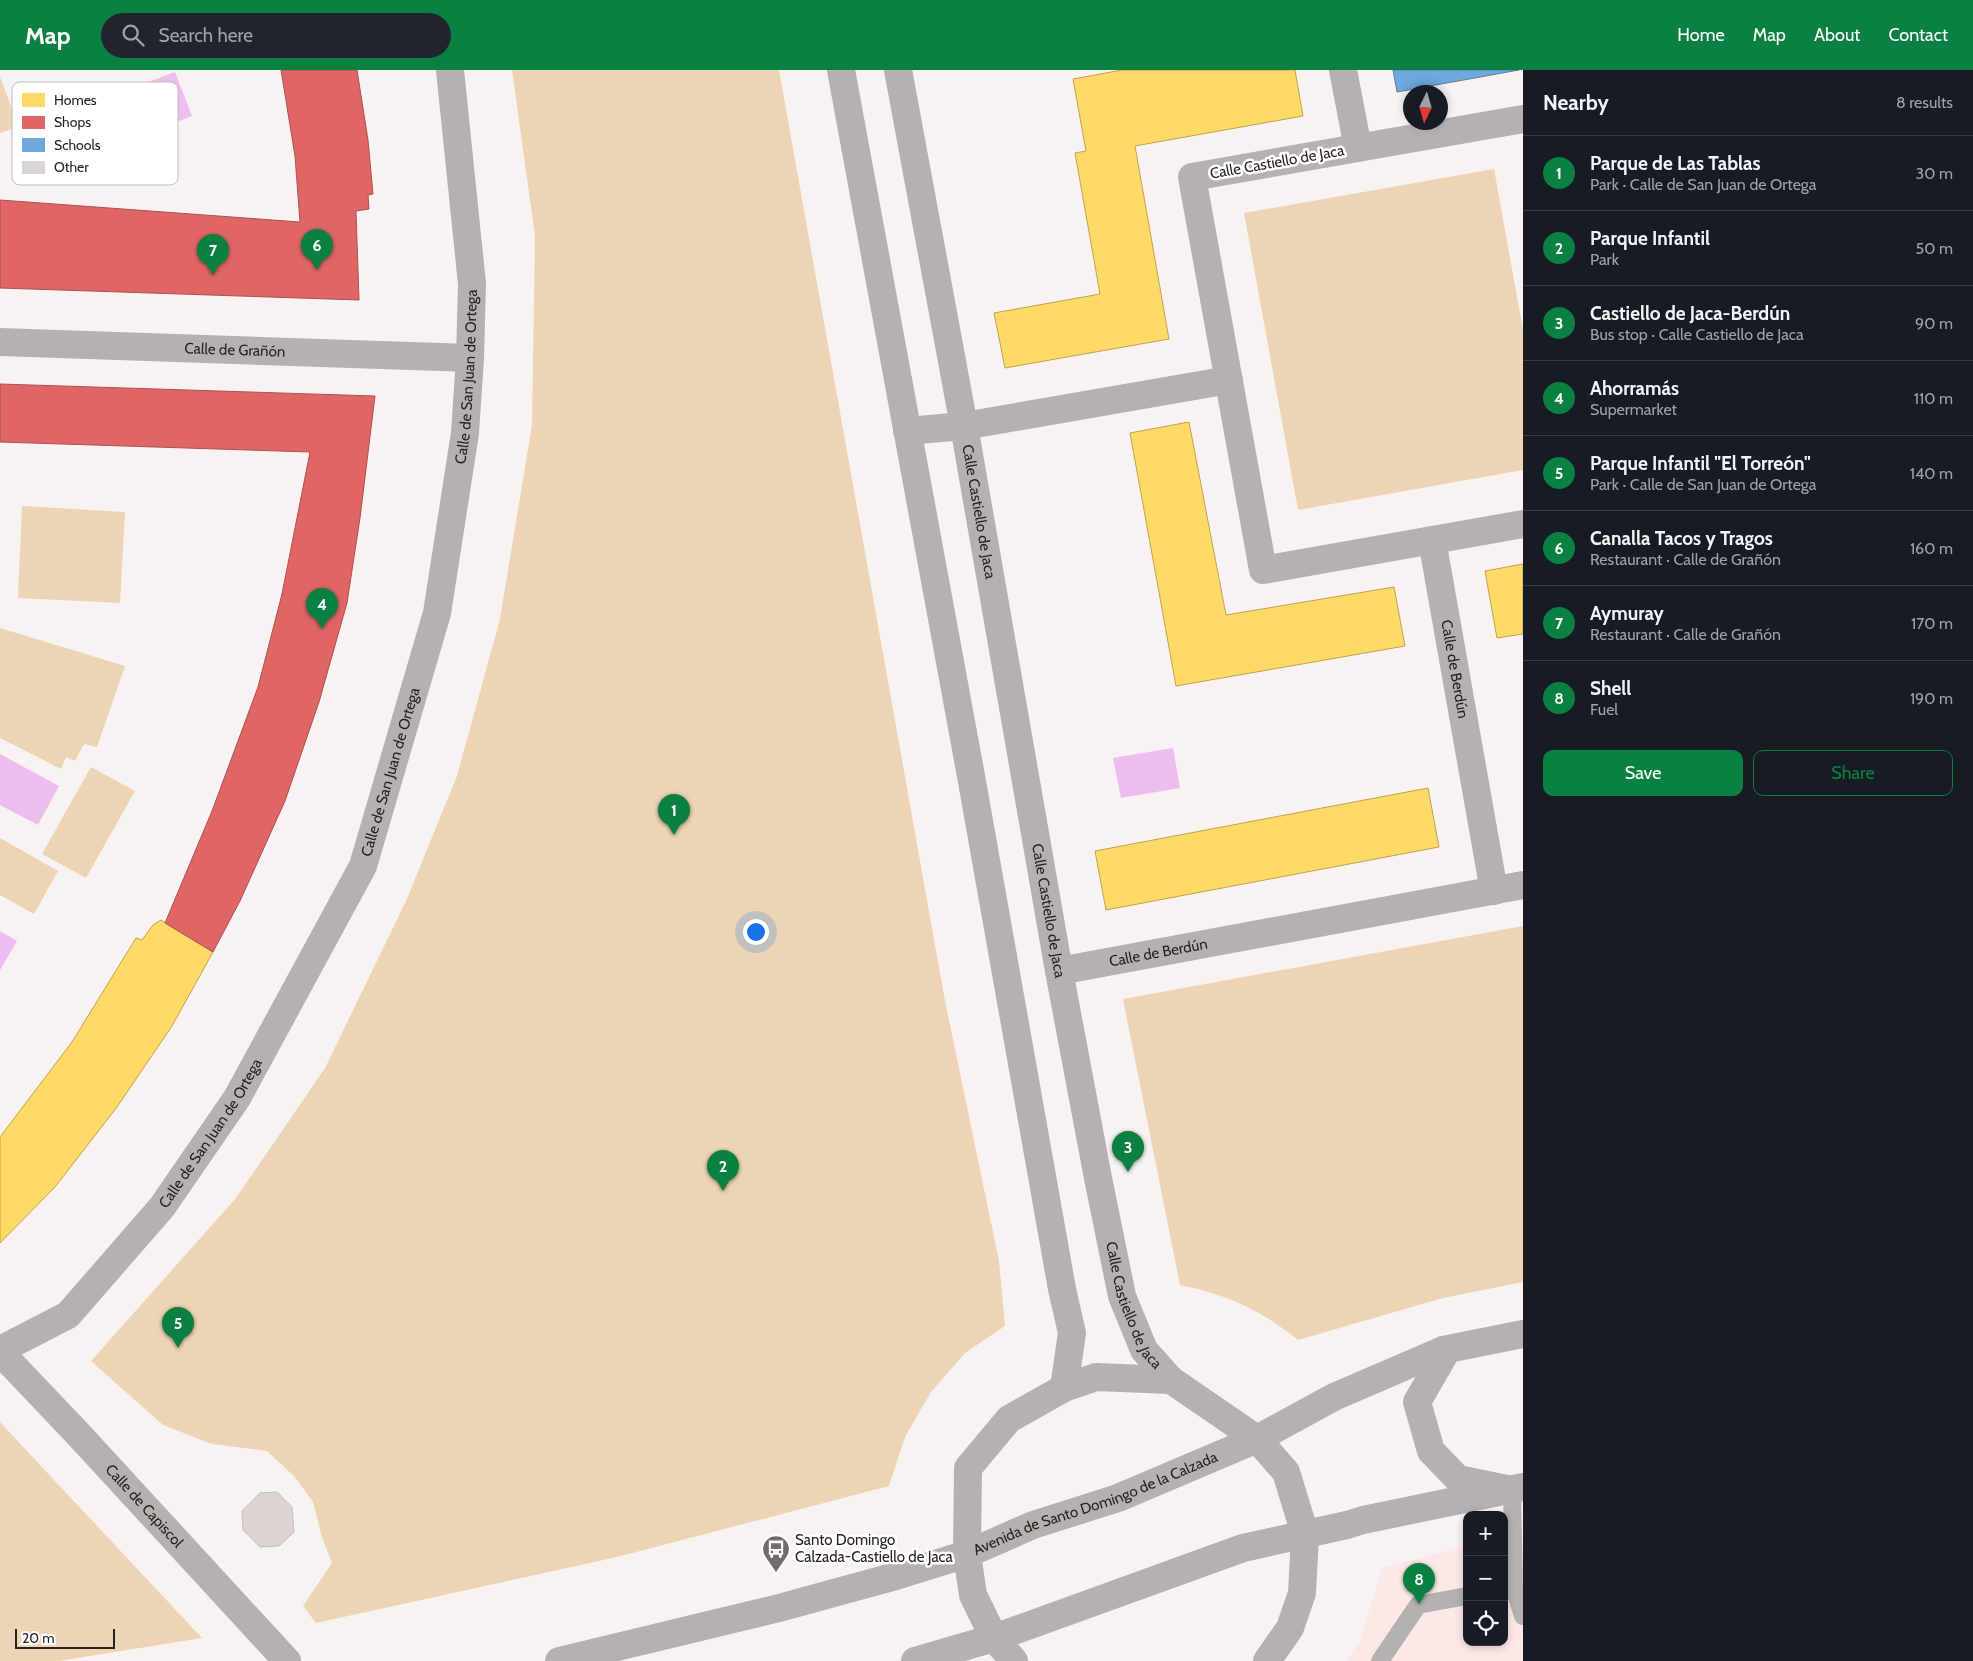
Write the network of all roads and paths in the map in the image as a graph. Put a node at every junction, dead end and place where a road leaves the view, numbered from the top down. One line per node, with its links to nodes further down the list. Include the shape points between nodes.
1 (450, 70): 8 (street, Calle de San Juan de Ortega, via 472,284)
2 (841, 70): 11 (street)
3 (898, 70): 10 (street, Calle Castiello de Jaca)
4 (1343, 70): 6 (street)
5 (1523, 118): 6 (street)
6 (1358, 148): 9 (street, Calle Castiello de Jaca, via 1192,178)
7 (0, 342): 8 (street, Calle de Grañón)
8 (470, 358): 19 (street, Calle de San Juan de Ortega, via 465,433 437,612 362,866 237,1098 162,1207 68,1315)
9 (1229, 380): 10 (street, Calle Castiello de Jaca); 13 (street, Calle Castiello de Jaca, via 1263,570)
10 (964, 426): 11 (street, Calle Castiello de Jaca); 16 (street, Calle Castiello de Jaca)
11 (907, 431): 21 (street, via 1072,1333)
12 (1523, 524): 13 (street)
13 (1432, 540): 15 (street, Calle de Berdún)
14 (1523, 885): 15 (street, Calle de Berdún)
15 (1494, 890): 16 (street, Calle de Berdún)
16 (1059, 971): 20 (street, Calle Castiello de Jaca, via 1122,1296 1144,1350)
17 (1523, 1334): 18 (street, Avenida de Santo Domingo de la Calzada)
18 (1443, 1350): 22 (street, Avenida de Santo Domingo de la Calzada, via 1334,1397); 23 (street, via 1443,1357 1417,1402 1431,1451 1458,1479)
19 (0, 1351): 30 (street, Calle de Capiscol)
20 (1172, 1380): 21 (street, Calle Castiello de Jaca, via 1096,1377); 22 (street, Calle Castiello de Jaca)
21 (1064, 1388): 25 (street, Calle Castiello de Jaca, via 1009,1419 968,1468)
22 (1256, 1439): 24 (street, Calle Castiello de Jaca, via 1286,1472); 25 (street, Avenida de Santo Domingo de la Calzada, via 1118,1498 1033,1525)
23 (1517, 1488): 24 (street); 26 (lane)
24 (1305, 1534): 29 (street, via 1243,1548); 34 (street, Calle Castiello de Jaca, via 1302,1593 1290,1628)
25 (967, 1554): 29 (street, Calle Castiello de Jaca, via 973,1595); 31 (street, Avenida de Santo Domingo de la Calzada, via 779,1608)
26 (1509, 1588): 28 (lane)
27 (1463, 1597): 35 (lane, via 1418,1605)
28 (1523, 1616)
29 (994, 1638): 32 (street); 33 (street, Calle Castiello de Jaca)
30 (286, 1661)
31 (559, 1661)
32 (915, 1661)
33 (1014, 1661)
34 (1266, 1661)
35 (1380, 1661)

